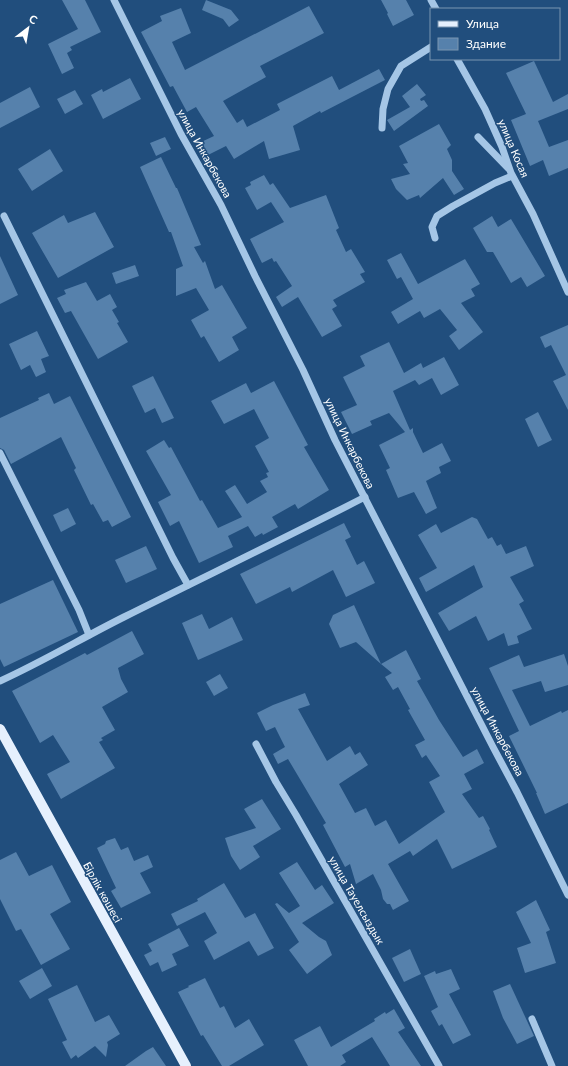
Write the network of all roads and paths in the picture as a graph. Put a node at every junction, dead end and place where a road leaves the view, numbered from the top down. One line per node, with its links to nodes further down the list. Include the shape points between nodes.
1 (114, 0): 11 (street, улица Инкарбекова, via 181,134 221,205)
2 (430, 48): 4 (street, via 401,66 397,72 388,89)
3 (458, 60): 6 (street, улица Косая, via 485,109)
4 (382, 128)
5 (478, 137): 6 (street)
6 (511, 173): 8 (street, via 437,216 432,227); 9 (street, улица Косая, via 533,214)
7 (4, 216): 12 (street)
8 (435, 238)
9 (568, 292)
10 (0, 453): 13 (street, via 79,610)
11 (365, 497): 12 (street); 17 (street, улица Инкарбекова)
12 (188, 585): 13 (street)
13 (88, 635): 14 (street)
14 (0, 681)
15 (0, 729): 19 (main road, Бірлік көшесі)
16 (256, 744): 20 (street, улица Тауелсыздык)
17 (568, 894)
18 (532, 1019): 21 (street)
19 (186, 1066)
20 (438, 1066)
21 (552, 1066)

